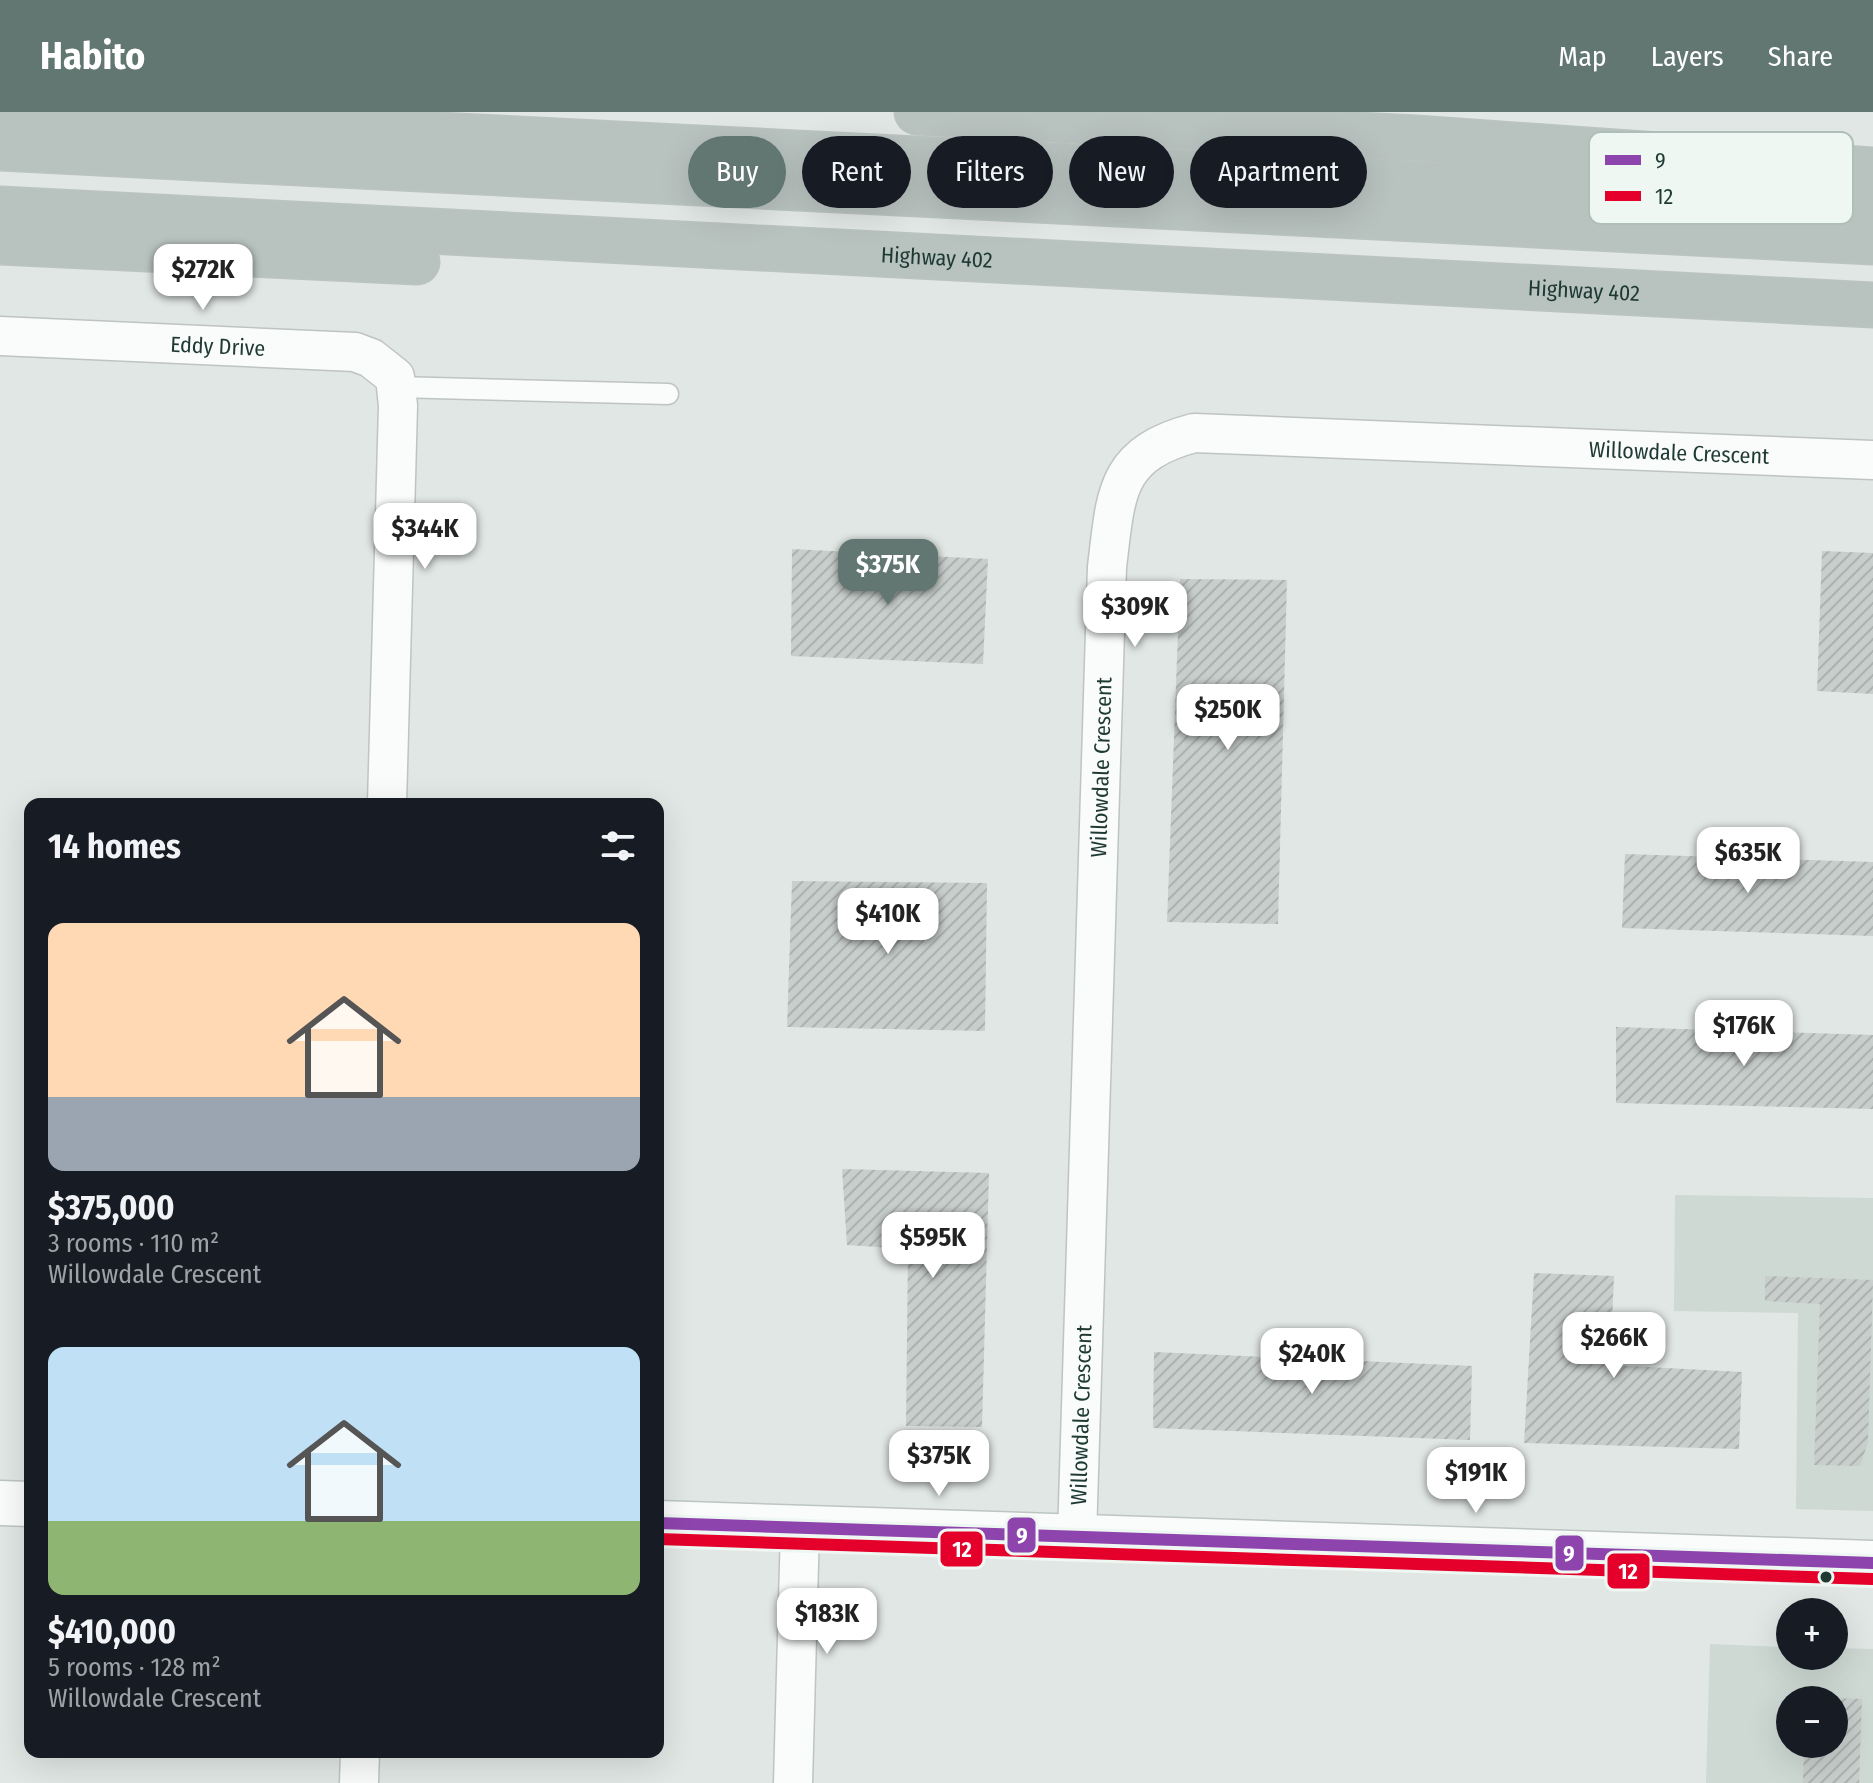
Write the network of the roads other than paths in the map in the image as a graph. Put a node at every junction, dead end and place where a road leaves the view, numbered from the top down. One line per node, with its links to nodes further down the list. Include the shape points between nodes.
1 (917, 112): 4 (highway)
2 (0, 113): 7 (highway)
3 (0, 148): 12 (highway)
4 (1589, 150)
5 (1853, 169): 6 (highway)
6 (1873, 170)
7 (1589, 193)
8 (1853, 206): 9 (highway)
9 (1873, 207)
10 (0, 209): 13 (highway, Highway 402)
11 (0, 242): 13 (highway, via 670,274)
12 (1873, 242)
13 (1097, 268): 14 (highway, Highway 402)
14 (1873, 305)
15 (0, 336): 16 (street, Eddy Drive, via 355,352)
16 (390, 377): 17 (lane); 19 (street)
17 (668, 394)
18 (1873, 460): 24 (street, Willowdale Crescent, via 1194,433 1160,442 1135,463 1120,486 1107,567)
19 (387, 798)
20 (0, 1503): 21 (main road)
21 (24, 1504)
22 (664, 1523): 23 (main road)
23 (800, 1528): 24 (main road); 28 (street)
24 (1077, 1537): 25 (main road)
25 (1873, 1563)
26 (360, 1758): 27 (street)
27 (359, 1783)
28 (793, 1783)

